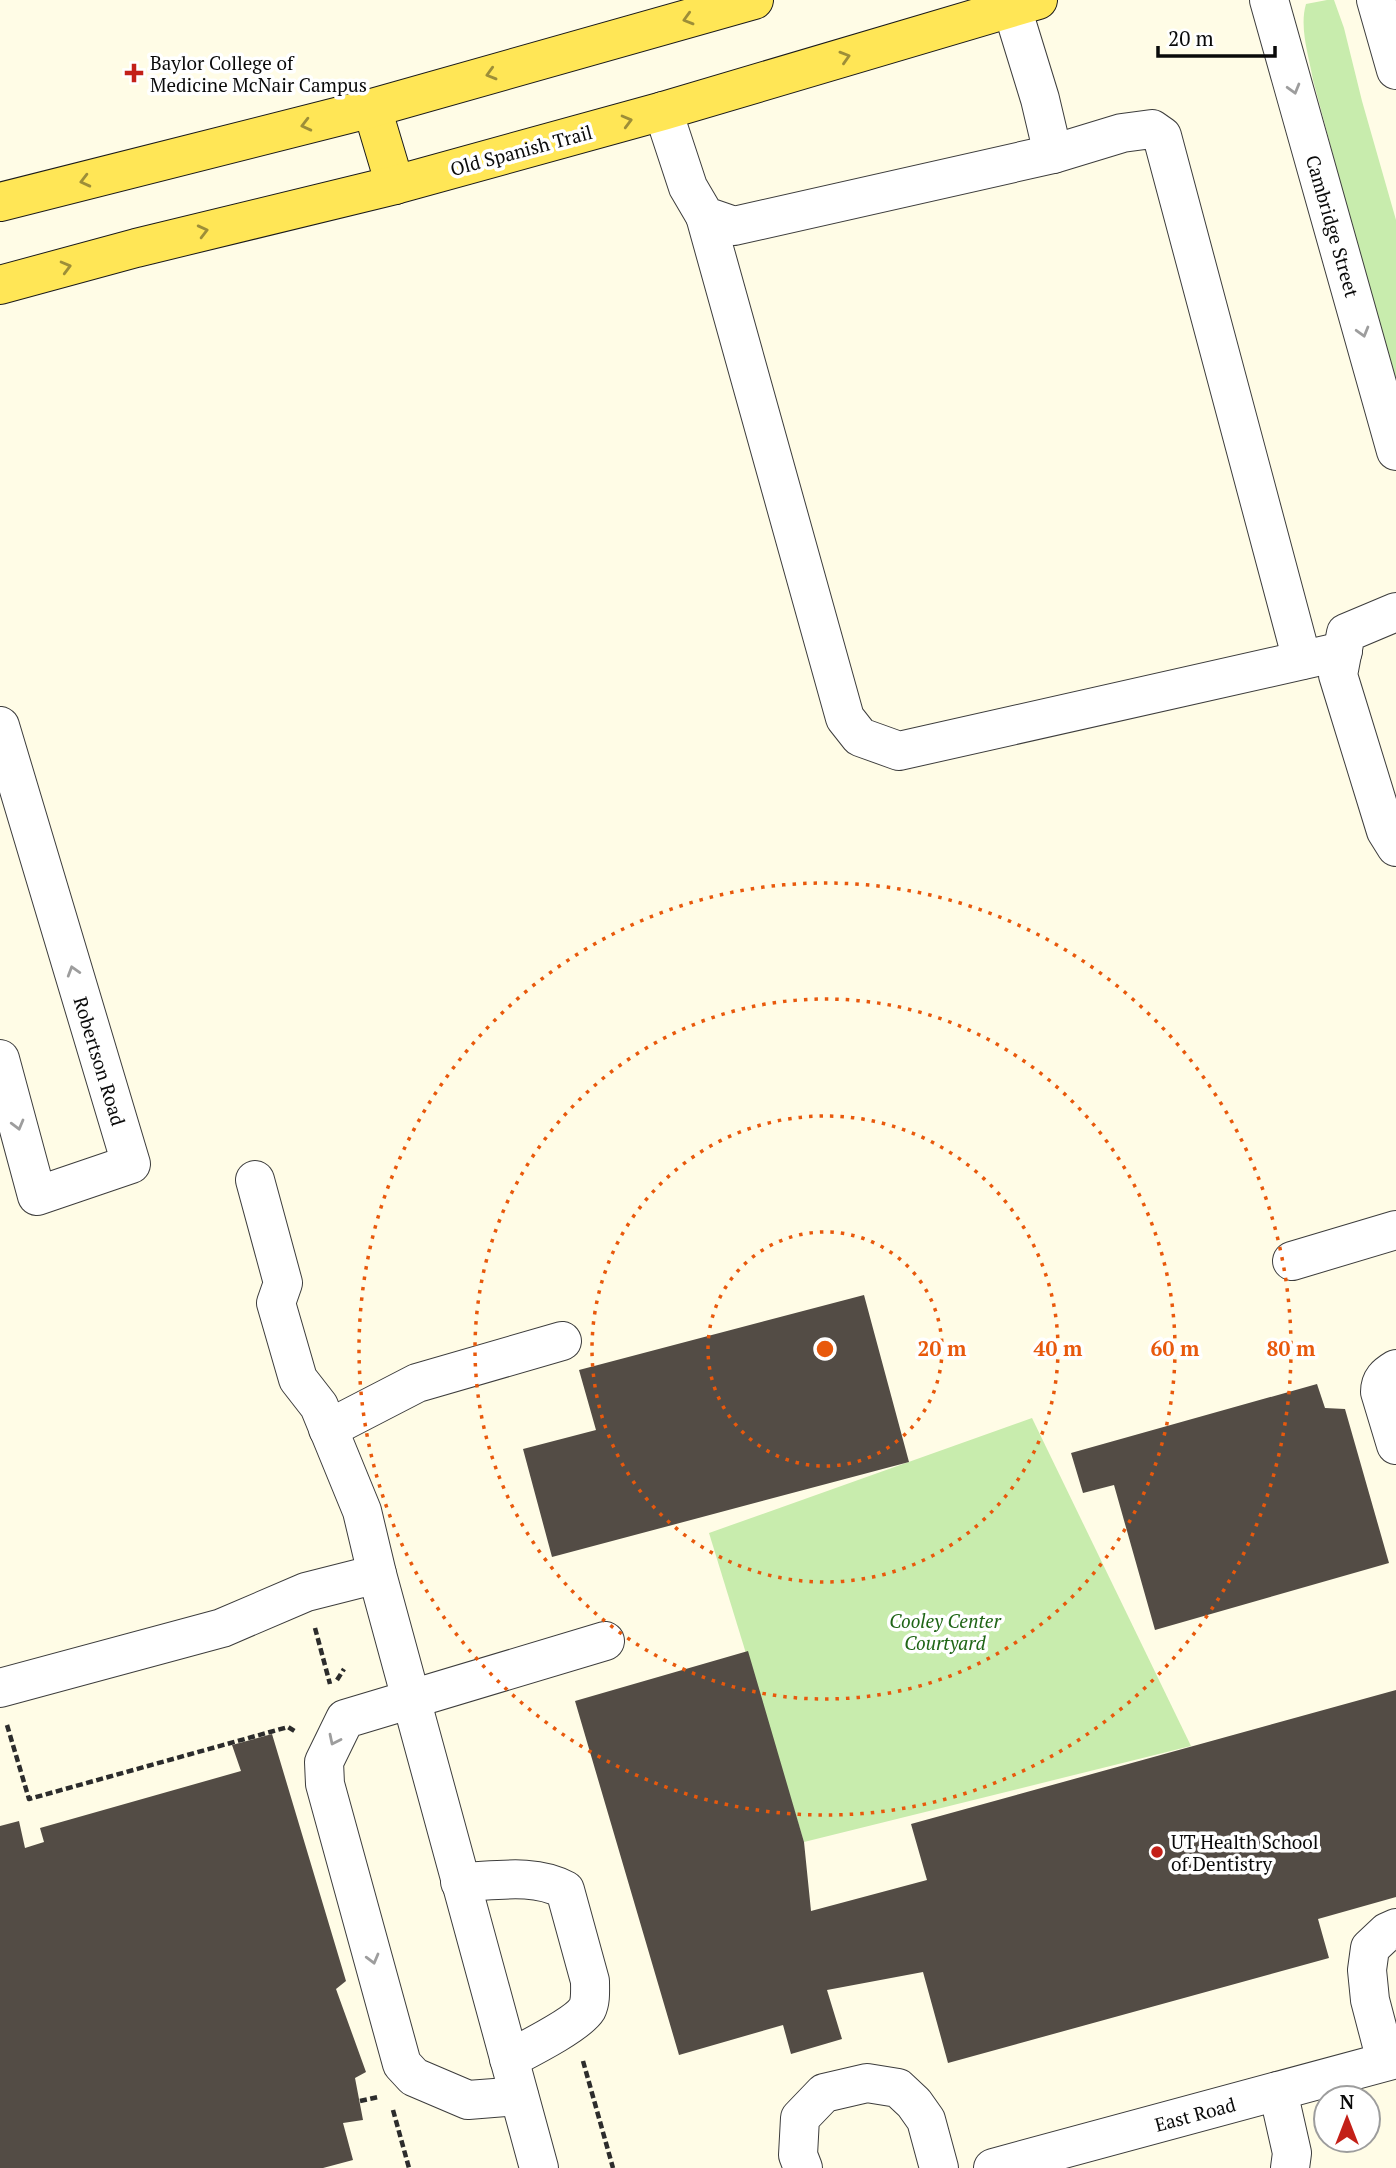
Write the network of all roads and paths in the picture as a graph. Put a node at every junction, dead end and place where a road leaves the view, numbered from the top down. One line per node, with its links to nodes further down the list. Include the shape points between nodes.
1 (754, 0): 6 (main road, one-way to 6)
2 (1269, 0): 13 (street, Cambridge Street, one-way to 13)
3 (1376, 0): 5 (street)
4 (1025, 4): 7 (main road, Old Spanish Trail, one-way to 4); 8 (street)
5 (1396, 70)
6 (372, 108): 9 (main road); 10 (main road, one-way to 10)
7 (663, 111): 9 (main road, Old Spanish Trail, one-way to 7); 11 (street, via 688,187)
8 (1053, 154): 11 (street, via 734,226); 16 (street, via 1122,132 1152,129 1162,136)
9 (396, 185): 12 (main road, Old Spanish Trail, one-way to 9)
10 (0, 202)
11 (705, 216): 16 (street, via 845,718 860,737 899,751)
12 (0, 285)
13 (1396, 451)
14 (1396, 612): 15 (street, via 1346,633)
15 (1343, 651): 16 (street); 18 (street, via 1338,675 1385,831)
16 (1302, 660)
17 (0, 726): 19 (street, Robertson Road, one-way to 17, via 37,1196 131,1164)
18 (1396, 847)
19 (0, 1059)
20 (255, 1180): 25 (street, via 283,1283 297,1296 317,1358)
21 (1396, 1230): 22 (street)
22 (1293, 1261)
23 (562, 1341): 25 (street, via 417,1383)
24 (1396, 1369): 26 (street, via 1380,1384 1380,1392)
25 (324, 1418): 27 (street, via 362,1511)
26 (1396, 1445)
27 (377, 1574): 29 (street); 30 (street, via 306,1592 222,1628)
28 (605, 1641): 29 (street)
29 (411, 1699): 32 (street); 39 (street, one-way to 39, via 345,1719 324,1762 325,1784 402,2064 414,2077 468,2100)
30 (2, 1701): 31 (path, via 29,1799 288,1727)
31 (302, 1736)
32 (460, 1882): 34 (street, via 533,1879 565,1889 590,1981 587,2010); 35 (street)
33 (1396, 1928): 36 (street, via 1370,1948 1367,1970 1370,2000)
34 (573, 2021): 35 (street); 43 (path)
35 (509, 2059): 39 (street)
36 (1391, 2060): 37 (street, East Road)
37 (1278, 2091): 41 (street); 46 (street, East Road)
38 (389, 2094): 40 (path)
39 (519, 2096): 42 (street)
40 (360, 2101)
41 (1296, 2163)
42 (539, 2168)
43 (613, 2168)
44 (803, 2168): 45 (street, via 798,2155 800,2118 824,2093 867,2083 898,2088 914,2103 926,2120)
45 (939, 2168)
46 (993, 2168)

